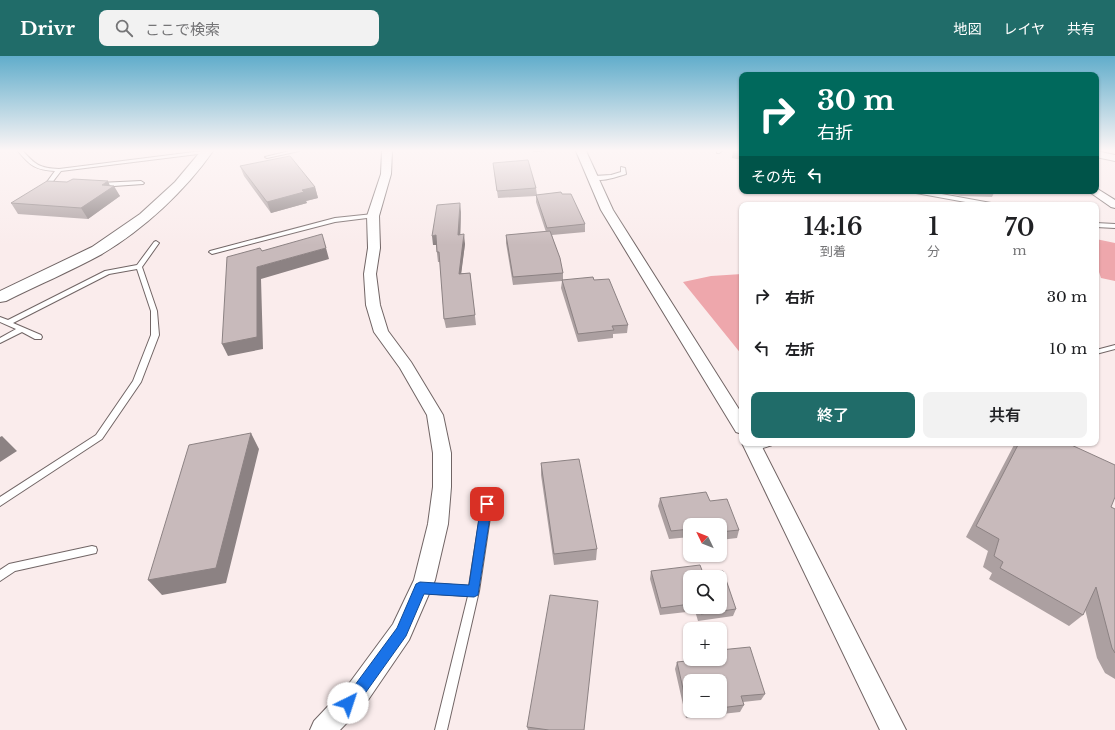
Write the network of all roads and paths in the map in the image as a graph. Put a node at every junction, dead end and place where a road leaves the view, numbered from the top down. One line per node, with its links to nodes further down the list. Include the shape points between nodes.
1 (50, 182): 7 (lane, via 47,186)
2 (182, 182): 18 (street, via 145,218 97,250)
3 (383, 182): 12 (street)
4 (596, 182): 26 (street, via 607,210)
5 (141, 183): 6 (lane)
6 (91, 185)
7 (54, 186)
8 (932, 194): 10 (lane)
9 (1099, 194): 11 (street)
10 (975, 202)
11 (1115, 205)
12 (373, 216): 16 (lane, via 335,220); 32 (street, via 374,248 370,274 373,305 381,332 406,366 434,415 442,453 438,524)
13 (1099, 225): 14 (lane)
14 (1115, 226)
15 (156, 242): 17 (lane)
16 (212, 252)
17 (139, 267): 20 (lane, via 107,272); 28 (lane, via 154,311 155,335 137,382 99,436)
18 (0, 297)
19 (0, 319): 20 (lane)
20 (9, 322): 21 (lane)
21 (22, 329): 22 (lane); 23 (lane)
22 (38, 337)
23 (0, 341)
24 (1115, 346): 25 (lane)
25 (1099, 351)
26 (739, 423)
27 (759, 446): 36 (street)
28 (0, 502)
29 (487, 504): 33 (lane)
30 (92, 550): 31 (lane, via 13,567)
31 (0, 576)
32 (420, 588): 33 (lane); 34 (street, via 401,632 356,694)
33 (474, 591): 35 (lane)
34 (322, 730)
35 (441, 730)
36 (893, 730)

